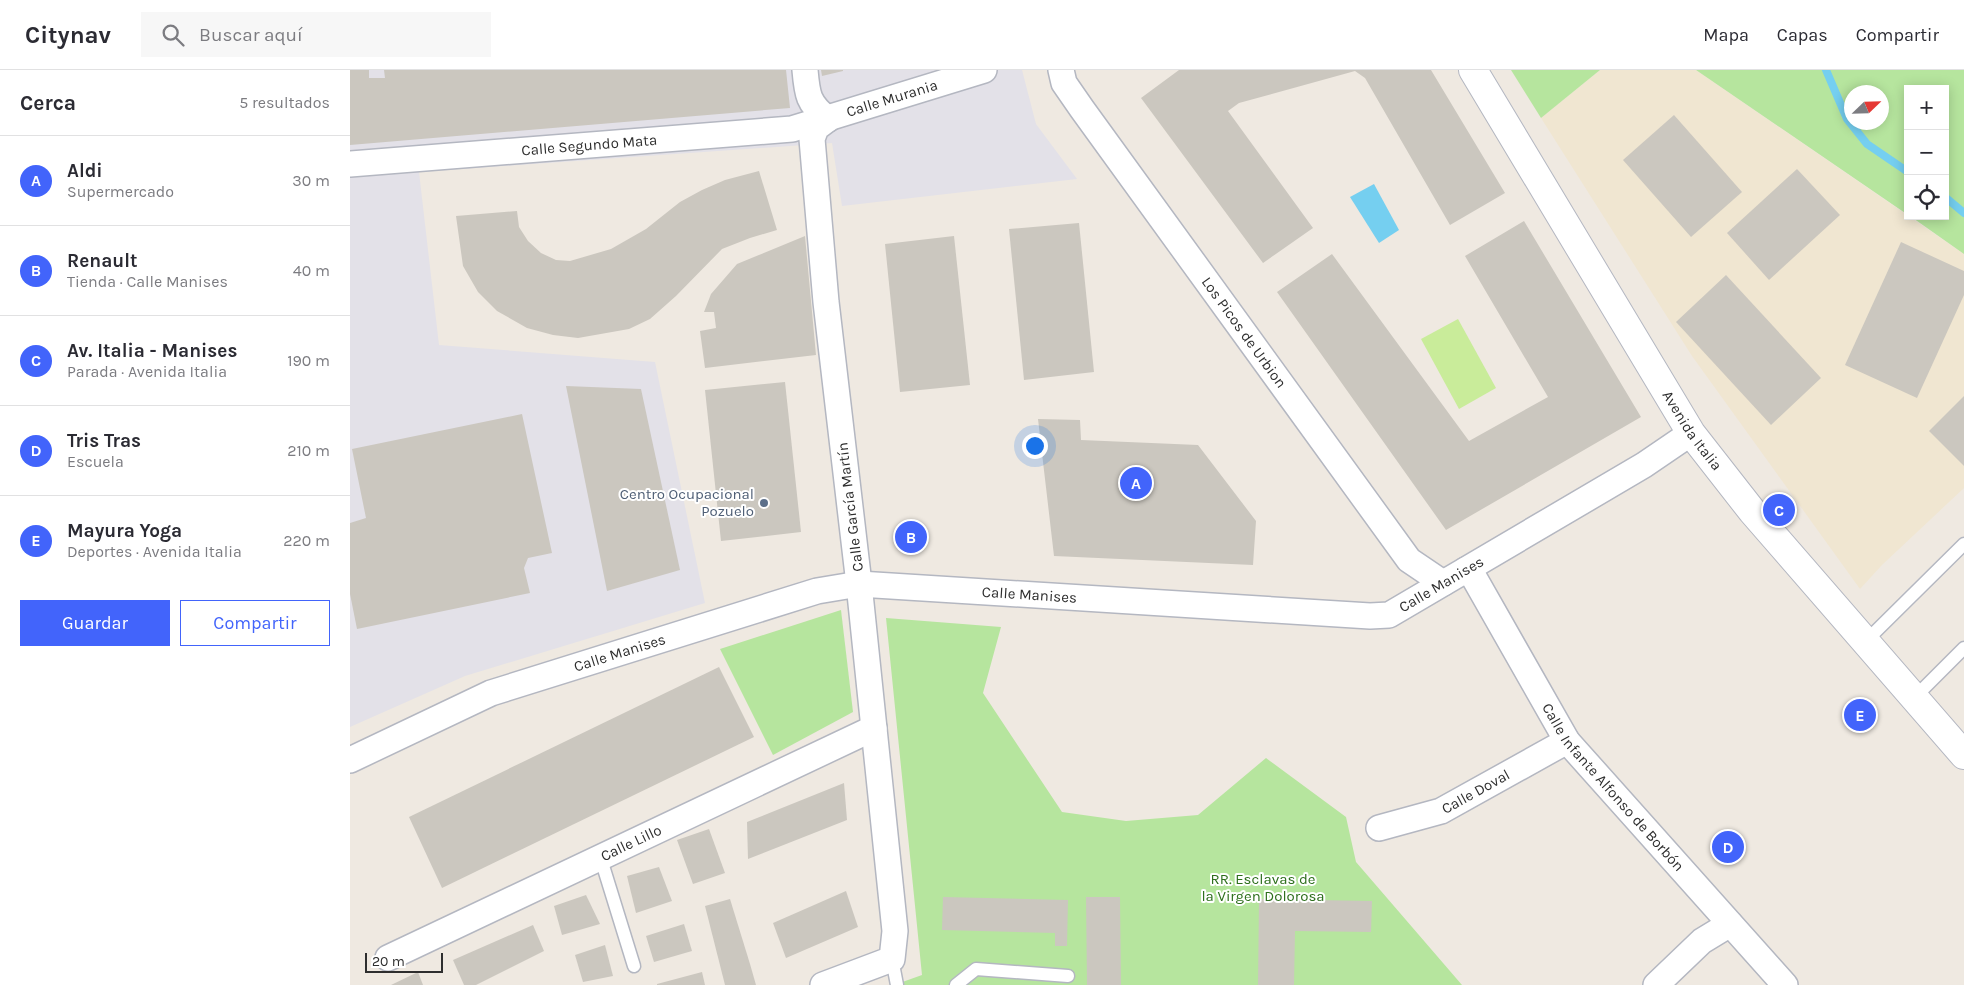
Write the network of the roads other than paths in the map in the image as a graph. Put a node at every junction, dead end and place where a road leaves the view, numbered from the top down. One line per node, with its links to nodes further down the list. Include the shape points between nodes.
1 (804, 70): 5 (street, via 810,101)
2 (984, 70): 5 (street, Calle Murania)
3 (1061, 70): 10 (street, Los Picos de Urbion, via 1064,83 1082,110 1410,560)
4 (1472, 70): 7 (main road, Avenida Italia)
5 (828, 119): 6 (street, Calle Segundo Mata, via 771,131); 11 (street, Calle García Martín, via 816,128 812,139 826,302)
6 (350, 164)
7 (1691, 433): 9 (street, Calle Manises, via 1644,465); 12 (main road, Avenida Italia, via 1752,511)
8 (1964, 544): 12 (lane)
9 (1466, 570): 10 (street, Calle Manises); 16 (street, Calle Infante Alfonso de Borbón, via 1472,574)
10 (1443, 583): 11 (street, Calle Manises, via 1389,614 1370,616)
11 (858, 584): 15 (street, Calle García Martín); 18 (street, Calle Manises, via 817,591 491,694)
12 (1867, 640): 14 (main road, Avenida Italia)
13 (1964, 648): 14 (lane)
14 (1915, 697): 17 (main road, Avenida Italia)
15 (874, 728): 20 (street, Calle Lillo); 23 (street, Calle García Martín, via 895,931)
16 (1568, 741): 19 (street, Calle Doval, via 1441,810); 21 (street, Calle Infante Alfonso de Borbón)
17 (1964, 755)
18 (350, 760)
19 (1379, 828)
20 (600, 856): 22 (street, Calle Lillo); 24 (lane)
21 (1730, 924): 29 (street, via 1702,941); 30 (street, Calle Infante Alfonso de Borbón)
22 (388, 958)
23 (892, 959): 26 (street); 27 (lane)
24 (634, 966)
25 (1068, 976): 28 (lane, via 976,969)
26 (823, 985)
27 (897, 985)
28 (956, 985)
29 (1656, 985)
30 (1785, 985)

